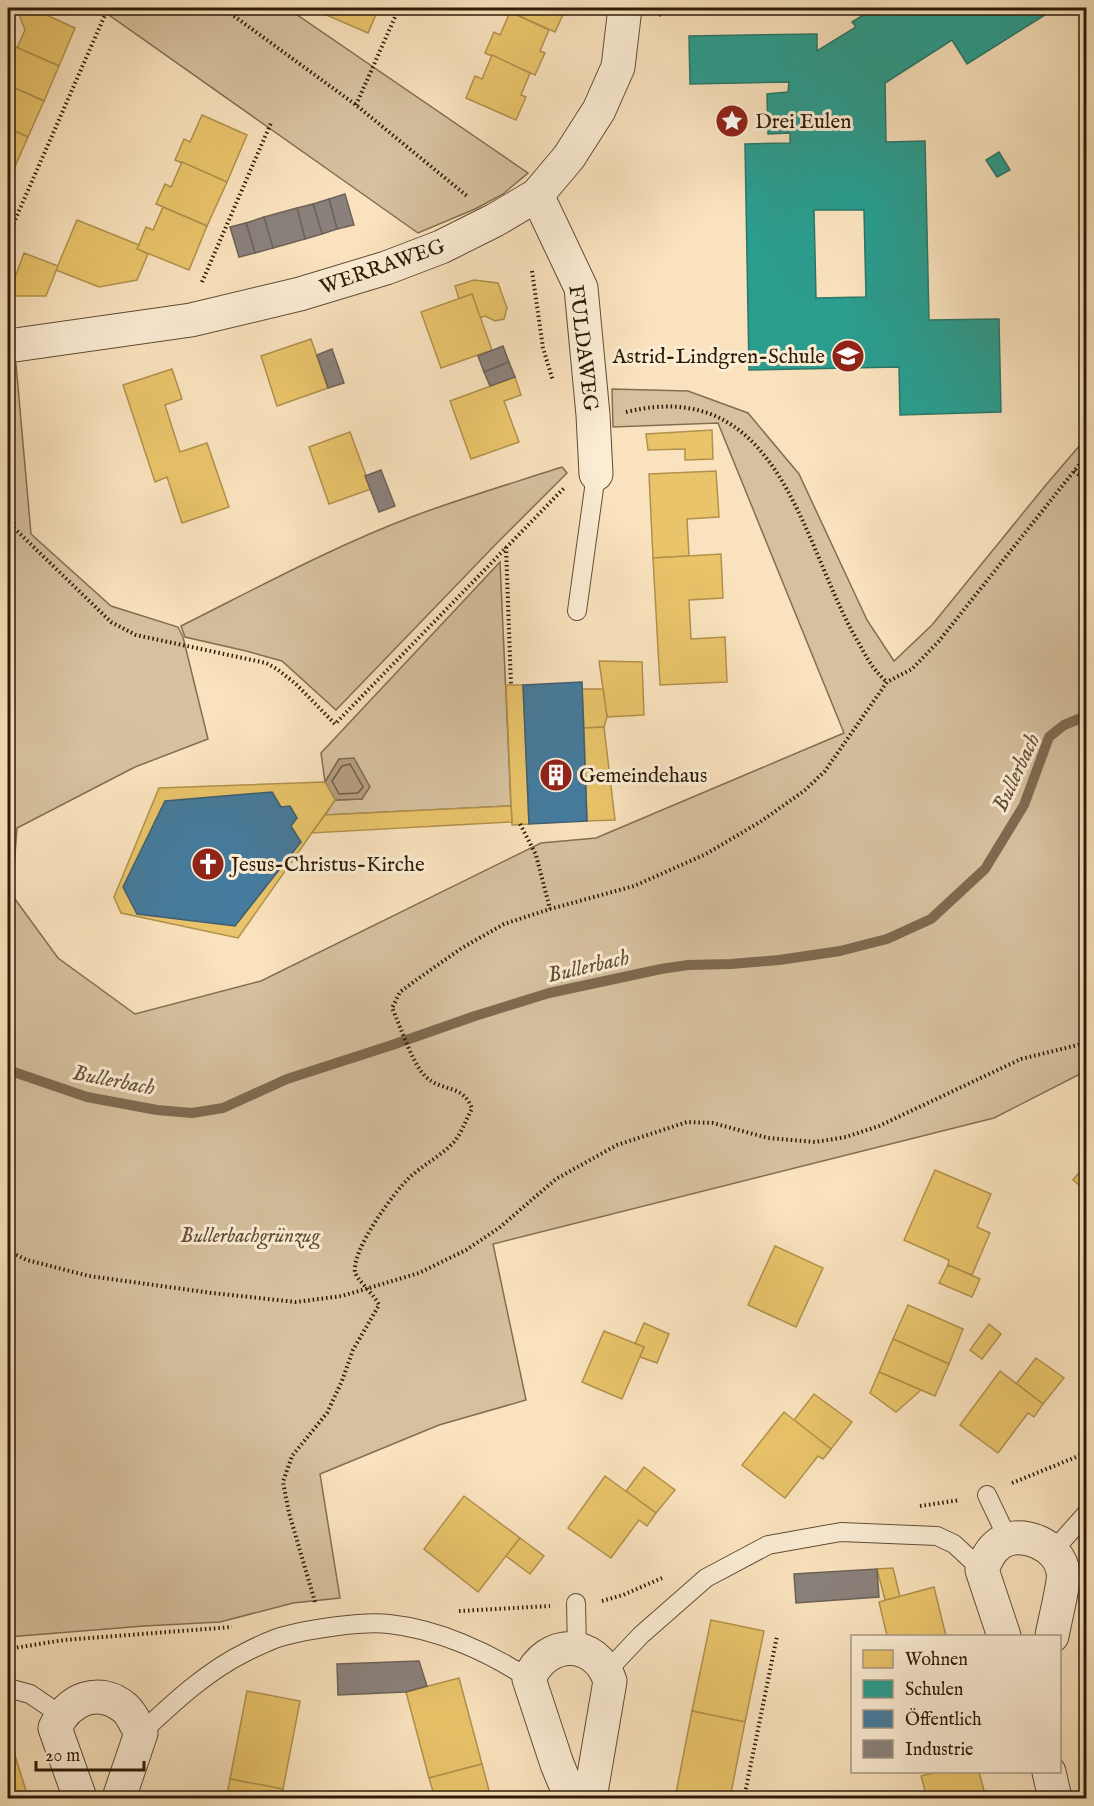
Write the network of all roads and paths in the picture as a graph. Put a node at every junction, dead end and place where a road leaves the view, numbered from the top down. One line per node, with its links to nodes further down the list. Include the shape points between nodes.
1 (108, 8): 9 (path)
2 (224, 8): 5 (path)
3 (399, 8): 5 (path)
4 (625, 8): 7 (street, WERRAWEG, via 618,67 599,110 569,157)
5 (356, 105): 8 (path)
6 (270, 123): 11 (path, via 198,292)
7 (537, 195): 8 (street, WERRAWEG); 14 (street, FULDAWEG, via 581,288)
8 (495, 220): 11 (street, WERRAWEG, via 387,268)
9 (8, 236)
10 (531, 263): 13 (path, via 543,348)
11 (191, 320): 12 (street, WERRAWEG)
12 (8, 346)
13 (555, 389)
14 (593, 415): 18 (street, FULDAWEG); 24 (path, via 662,405 682,406 706,412 737,428 763,453 788,492 842,613 868,660)
15 (8, 423): 20 (path)
16 (1086, 456): 17 (path)
17 (1074, 471): 19 (path); 24 (path, via 939,641 912,669)
18 (583, 478): 22 (path); 23 (lane)
19 (1086, 480)
20 (14, 528): 21 (path); 22 (path, via 124,630 266,663 296,684 335,724)
21 (8, 545)
22 (506, 546): 25 (path)
23 (577, 611)
24 (887, 682): 27 (path, via 825,771 760,822 706,854 634,886)
25 (511, 685)
26 (520, 824): 27 (path, via 537,855)
27 (550, 909): 30 (path, via 496,929 462,948 400,992 392,1008 423,1074 432,1082 463,1094 472,1109 453,1144 411,1176 377,1219 355,1265 356,1275)
28 (1086, 1043): 30 (path, via 1021,1059 879,1126 846,1137 816,1142 768,1138 713,1124 687,1122 617,1145 556,1179 499,1228 466,1250 419,1273)
29 (8, 1251): 30 (path, via 88,1276 296,1302)
30 (368, 1289): 40 (path, via 378,1305 353,1350 327,1413 292,1456 283,1482)
31 (1086, 1453): 32 (path)
32 (987, 1496): 33 (path); 35 (lane)
33 (919, 1506)
34 (1086, 1514): 36 (lane)
35 (1008, 1539): 36 (street, via 1032,1539); 37 (street, via 992,1550)
36 (1052, 1552): 44 (street, via 1064,1572)
37 (982, 1570): 43 (street); 48 (lane, via 954,1544 937,1536 842,1532 768,1545 706,1578)
38 (669, 1575): 39 (path, via 623,1595)
39 (576, 1604): 41 (path); 47 (lane)
40 (317, 1609)
41 (458, 1611)
42 (236, 1626): 46 (path, via 63,1640)
43 (1004, 1635)
44 (1052, 1635)
45 (777, 1636): 58 (path)
46 (8, 1649)
47 (577, 1649): 48 (street, via 599,1661); 49 (street, via 553,1651 543,1657)
48 (607, 1671): 57 (street, via 610,1681)
49 (529, 1679): 52 (lane, via 504,1662 462,1643 389,1624 361,1624 283,1636 244,1653 176,1700); 56 (street)
50 (8, 1688): 51 (lane, via 30,1694)
51 (61, 1715): 52 (street, via 80,1700 104,1698 126,1709); 54 (street, via 56,1728)
52 (141, 1733): 55 (street)
53 (1049, 1773): 59 (street)
54 (80, 1798)
55 (119, 1798)
56 (572, 1798)
57 (590, 1798)
58 (744, 1798)
59 (1055, 1798)

